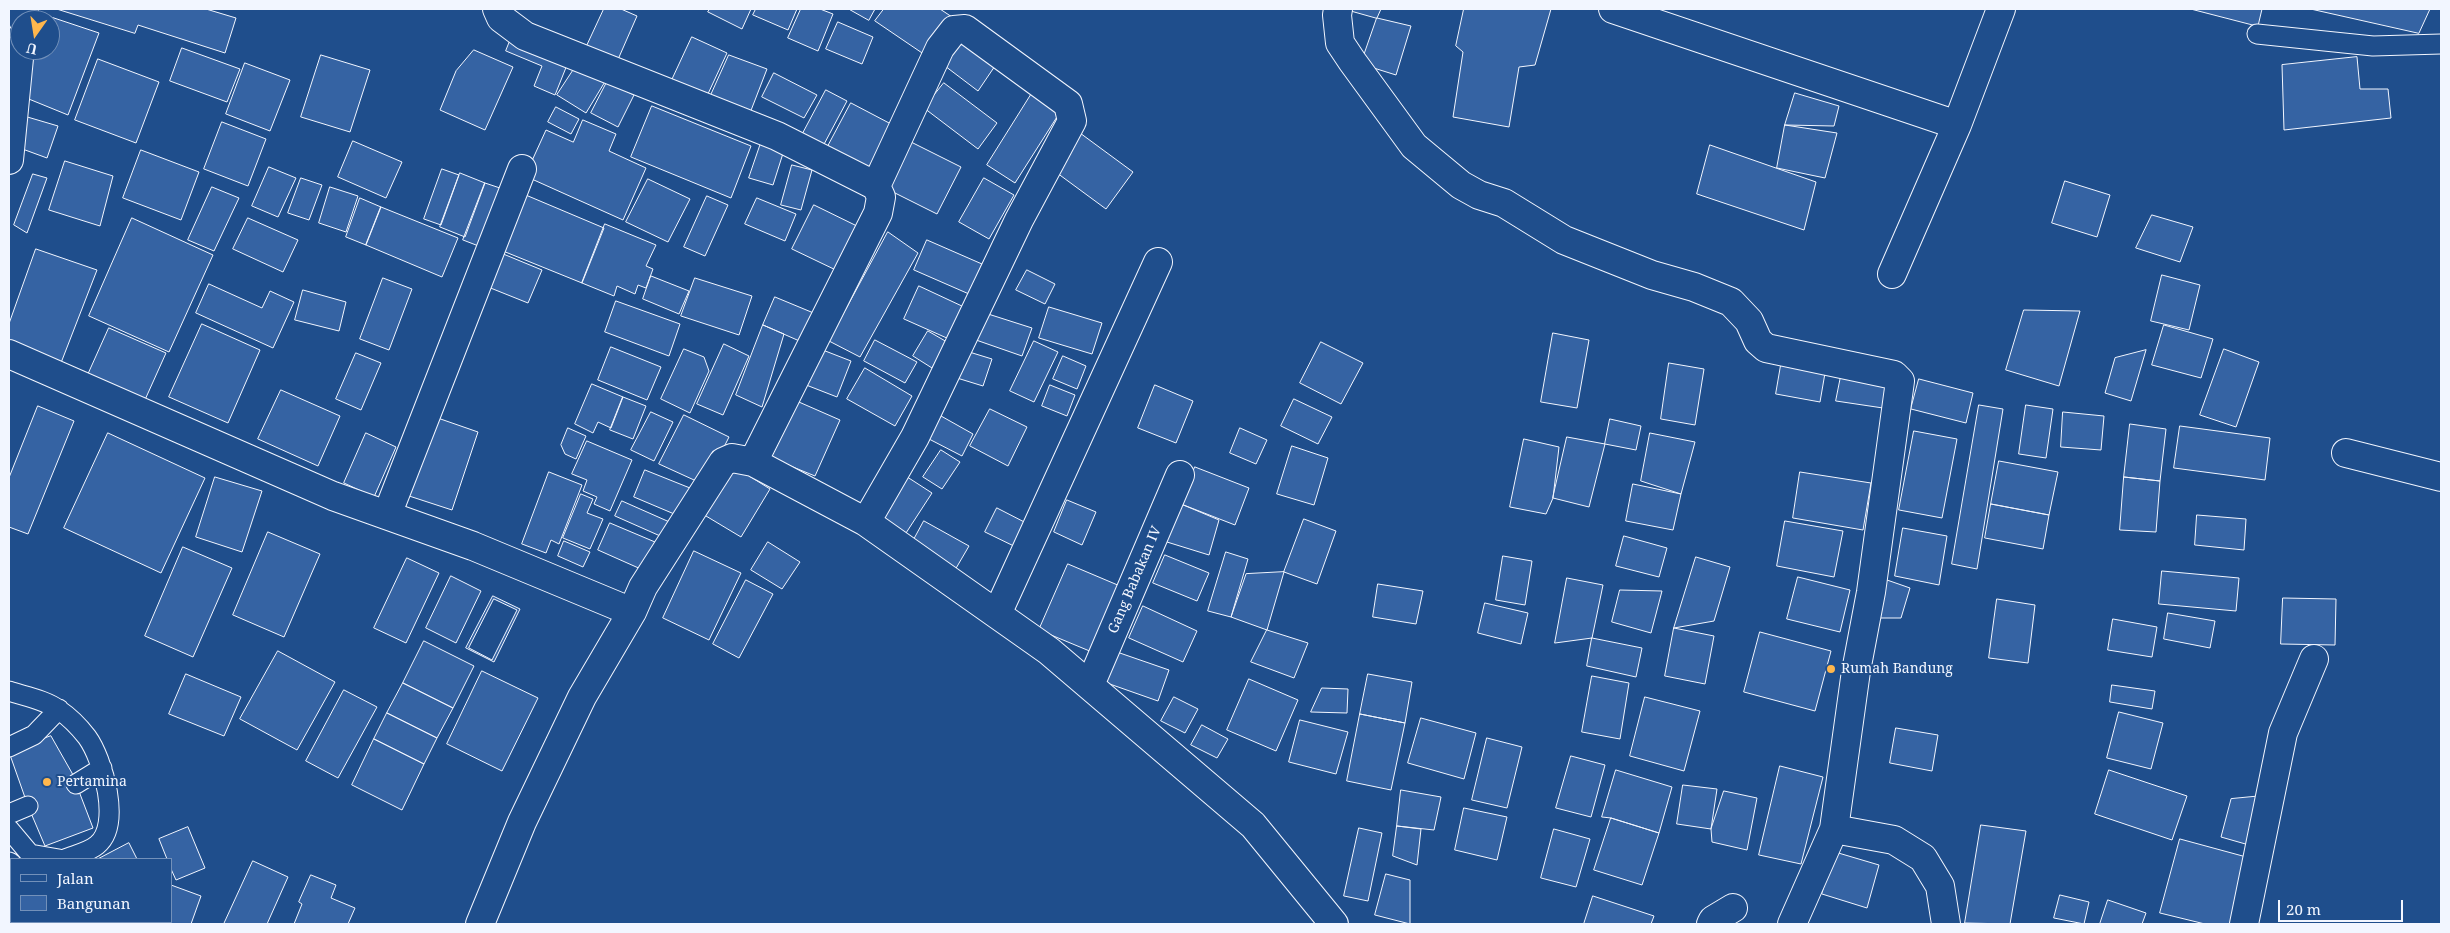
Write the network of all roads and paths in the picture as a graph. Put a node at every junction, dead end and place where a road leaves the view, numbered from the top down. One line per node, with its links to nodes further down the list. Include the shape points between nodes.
1 (496, 9): 11 (street, via 501,18 525,36 777,136)
2 (1338, 9): 33 (street, via 1340,43 1414,146 1461,185 1504,203 1564,240 1731,302 1749,321 1758,341 1766,348 1894,375 1900,381)
3 (1613, 9): 8 (street)
4 (2001, 9): 8 (street)
5 (2257, 34): 6 (lane, via 2373,46)
6 (2441, 44)
7 (19, 60): 9 (street)
8 (1957, 126): 13 (street)
9 (9, 160)
10 (522, 169): 19 (street)
11 (876, 186): 16 (street, via 881,197 878,213); 20 (street, via 940,48 954,30 965,28 1068,104 1072,121 1068,130 1019,220 915,437)
12 (1158, 262): 22 (street)
13 (1892, 274)
14 (9, 354): 19 (street, via 333,496)
15 (2346, 453): 18 (street)
16 (753, 462): 20 (street); 21 (street, via 743,458 723,462 643,587)
17 (1180, 475): 24 (street, Gang Babakan IV)
18 (2441, 477)
19 (387, 515): 21 (street, via 473,546)
20 (866, 522): 22 (street)
21 (632, 612): 37 (street, via 582,697 522,822)
22 (997, 614): 24 (street, via 1042,645)
23 (2314, 659): 42 (street, via 2283,733)
24 (1090, 685): 38 (street, via 1253,825)
25 (9, 691): 26 (lane)
26 (59, 709): 27 (lane, via 34,734); 28 (lane, via 87,737)
27 (9, 747)
28 (102, 768): 29 (lane); 35 (lane, via 108,793 106,832 97,845)
29 (76, 784)
30 (28, 806): 31 (lane)
31 (9, 814)
32 (9, 830): 34 (lane, via 30,854)
33 (1834, 830): 40 (street); 41 (street, via 1894,840 1923,858 1940,886)
34 (53, 858)
35 (67, 858)
36 (1733, 908): 39 (street)
37 (480, 924)
38 (1334, 924)
39 (1711, 924)
40 (1792, 924)
41 (1946, 924)
42 (2244, 924)

